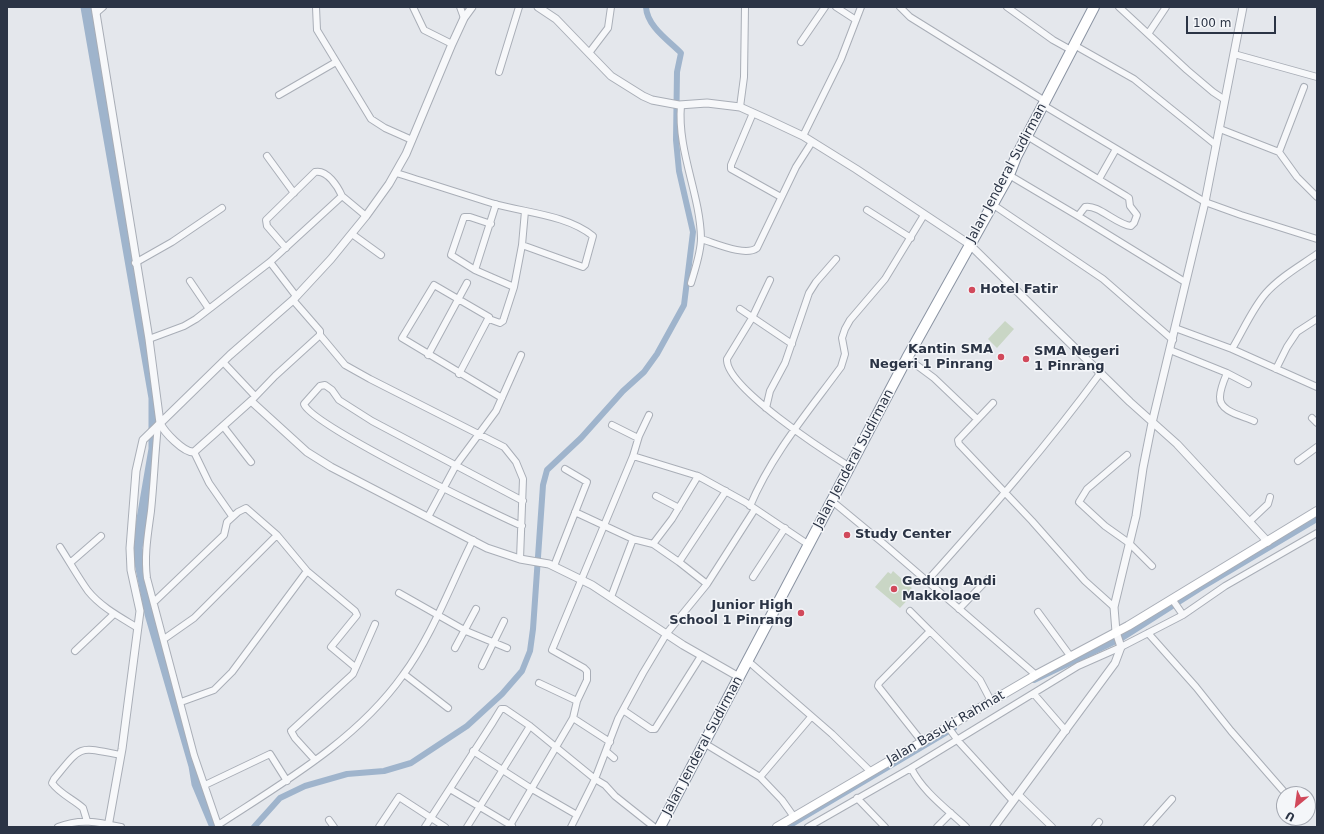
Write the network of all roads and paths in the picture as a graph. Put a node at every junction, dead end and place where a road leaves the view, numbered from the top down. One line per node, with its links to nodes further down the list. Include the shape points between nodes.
1 (316, 7): 27 (street, via 318,30)
2 (413, 7): 23 (street, via 424,30)
3 (460, 7): 19 (street)
4 (472, 7): 19 (street)
5 (519, 7): 28 (street)
6 (538, 7): 25 (street, via 556,20)
7 (611, 7): 25 (street, via 608,28)
8 (745, 7): 34 (street, via 744,77)
9 (825, 7): 22 (street)
10 (836, 7): 20 (street)
11 (862, 7): 20 (street)
12 (900, 7): 33 (street, via 910,18)
13 (1007, 7): 24 (street, via 1053,40)
14 (1094, 7): 24 (highway, Jalan Jenderal Sudirman)
15 (1119, 7): 21 (street)
16 (1166, 7): 21 (street)
17 (1243, 7): 26 (street)
18 (99, 9): 74 (street)
19 (464, 18): 23 (street)
20 (856, 20): 38 (street, via 838,66)
21 (1148, 34): 32 (street)
22 (801, 42)
23 (452, 44): 40 (street)
24 (1073, 47): 33 (highway, Jalan Jenderal Sudirman); 42 (street, via 1134,79)
25 (590, 53): 35 (street, via 611,76 630,89)
26 (1234, 54): 29 (street); 32 (street)
27 (336, 62): 31 (street); 40 (street, via 374,122)
28 (499, 72)
29 (1317, 77)
30 (1304, 87): 44 (street)
31 (279, 95)
32 (1225, 100): 37 (street)
33 (1044, 103): 39 (highway, Jalan Jenderal Sudirman); 43 (street)
34 (740, 107): 35 (street, via 707,103); 36 (street)
35 (680, 110): 65 (street, via 686,163)
36 (753, 113): 38 (street); 52 (street, via 731,169)
37 (1220, 129): 42 (street); 44 (street)
38 (803, 136): 41 (street)
39 (1027, 136): 47 (highway, Jalan Jenderal Sudirman); 48 (street)
40 (412, 140): 46 (street)
41 (812, 142): 52 (street, via 796,167); 59 (street)
42 (1216, 145): 53 (street)
43 (1116, 149): 48 (street); 53 (street)
44 (1279, 152): 51 (street, via 1297,177)
45 (267, 156): 49 (street)
46 (396, 173): 54 (street); 60 (street)
47 (1009, 175): 55 (highway, Jalan Jenderal Sudirman); 61 (street)
48 (1099, 179): 61 (street, via 1129,198 1130,206 1137,215 1134,223 1131,226 1121,224 1089,206)
49 (294, 193): 50 (street, via 319,171 329,177); 69 (street, via 265,222)
50 (342, 196): 60 (street); 69 (street)
51 (1317, 197)
52 (782, 198): 65 (street, via 755,250 741,251)
53 (1205, 202): 66 (street); 78 (street)
54 (496, 204): 58 (street); 62 (street)
55 (992, 204): 67 (highway, Jalan Jenderal Sudirman); 93 (street, via 1103,280)
56 (222, 208): 74 (street, via 172,242)
57 (867, 210): 64 (street)
58 (525, 211): 68 (street); 68 (street, via 576,225 593,236 583,267)
59 (924, 215): 64 (street); 67 (street)
60 (366, 216): 63 (street)
61 (1078, 216): 78 (street)
62 (491, 224): 75 (street); 75 (street, via 464,217 452,248 451,254)
63 (352, 234): 71 (street); 82 (street)
64 (910, 238): 118 (street, via 885,279 850,320 842,338 845,354 841,368)
65 (701, 239): 79 (street)
66 (1317, 239)
67 (969, 244): 99 (highway, Jalan Jenderal Sudirman); 102 (street)
68 (522, 245): 81 (street)
69 (286, 248): 73 (street)
70 (1317, 254): 95 (street, via 1266,293)
71 (381, 255)
72 (836, 259): 94 (street, via 809,293)
73 (270, 262): 82 (street); 84 (street)
74 (135, 263): 92 (street)
75 (475, 270): 81 (street)
76 (770, 280): 86 (street)
77 (190, 281): 84 (street)
78 (1185, 282): 90 (street)
79 (691, 283)
80 (467, 284): 83 (street)
81 (514, 287): 87 (street, via 506,316 500,323)
82 (294, 298): 91 (street, via 320,331); 100 (street)
83 (459, 299): 87 (street, via 487,314); 97 (street); 97 (street, via 434,285 402,338)
84 (209, 309): 92 (street, via 188,324)
85 (740, 309): 86 (street)
86 (752, 318): 94 (street); 110 (street, via 734,346 727,364 738,382)
87 (489, 319): 104 (street)
88 (1314, 320): 89 (street); 101 (street, via 1297,332)
89 (1317, 327)
90 (1175, 328): 93 (street); 95 (street)
91 (320, 335): 108 (street); 119 (street, via 345,365)
92 (149, 340): 115 (street)
93 (1173, 340): 96 (street)
94 (792, 344): 110 (street, via 770,391)
95 (1232, 349): 101 (street)
96 (1170, 350): 103 (street); 114 (street)
97 (428, 355): 104 (street)
98 (521, 355): 107 (street)
99 (907, 358): 112 (street, via 934,378); 128 (highway, Jalan Jenderal Sudirman)
100 (223, 362): 108 (street); 115 (street)
101 (1276, 369): 106 (street)
102 (1101, 372): 114 (street); 133 (street, via 1056,433)
103 (1227, 373): 105 (street); 113 (street, via 1221,403 1226,409)
104 (460, 374): 107 (street)
105 (1248, 384)
106 (1317, 387)
107 (502, 398): 119 (street)
108 (253, 399): 116 (street); 143 (street, via 306,452)
109 (993, 403): 112 (street)
110 (766, 408): 118 (street)
111 (649, 415): 120 (street)
112 (977, 419): 133 (street, via 958,440)
113 (1254, 421)
114 (1152, 423): 144 (street); 154 (street)
115 (157, 425): 122 (street, via 190,452); 172 (street, via 145,561); 183 (street, via 143,440 136,471 130,535 131,570 140,611)
116 (223, 426): 122 (street); 126 (street)
117 (612, 426): 120 (street)
118 (795, 429): 128 (street); 139 (street, via 765,474)
119 (479, 434): 127 (street); 136 (street, via 504,447 511,454 523,479)
120 (638, 438): 124 (street)
121 (1317, 448): 125 (street)
122 (194, 452): 142 (street, via 209,483)
123 (1127, 455): 154 (street, via 1087,489 1079,500 1083,508)
124 (633, 456): 130 (street); 146 (street)
125 (1298, 461)
126 (251, 462)
127 (456, 465): 131 (street); 131 (street, via 350,407 325,386 320,386 304,404 314,415 332,427); 136 (street)
128 (850, 467): 137 (highway, Jalan Jenderal Sudirman)
129 (564, 469): 141 (street, via 587,482)
130 (698, 476): 132 (street); 138 (street)
131 (444, 488): 143 (street); 145 (street)
132 (726, 491): 139 (street); 159 (street)
133 (1006, 493): 167 (street); 173 (street, via 1088,584)
134 (656, 496): 138 (street)
135 (1270, 497): 144 (street, via 1268,504)
136 (523, 501): 145 (street)
137 (832, 502): 156 (highway, Jalan Jenderal Sudirman); 167 (street)
138 (679, 508): 155 (street)
139 (753, 508): 147 (street); 168 (street)
140 (1317, 511): 153 (main road, Jalan Basuki Rahmat)
141 (575, 512): 146 (street); 161 (street)
142 (232, 516): 149 (street, via 242,509 249,509); 172 (street, via 227,522 224,535)
143 (428, 517): 152 (street)
144 (1250, 520): 153 (street)
145 (522, 526): 158 (street)
146 (603, 526): 151 (street); 165 (street)
147 (785, 528): 156 (street); 164 (street)
148 (1317, 533): 178 (street)
149 (277, 535): 163 (street); 189 (street, via 194,618)
150 (101, 536): 160 (street)
151 (633, 539): 155 (street); 170 (street)
152 (473, 540): 158 (street); 180 (street)
153 (1268, 542): 171 (main road, Jalan Basuki Rahmat)
154 (1129, 543): 162 (street); 173 (street)
155 (653, 544): 159 (street)
156 (809, 545): 197 (highway, Jalan Jenderal Sudirman)
157 (60, 547): 160 (street)
158 (522, 560): 161 (street)
159 (679, 562): 168 (street)
160 (70, 563): 179 (street, via 88,591)
161 (554, 566): 165 (street)
162 (1152, 566)
163 (307, 571): 199 (street, via 353,608 357,615 331,647); 207 (street, via 224,680 214,690)
164 (753, 578)
165 (581, 579): 170 (street); 205 (street, via 552,650 587,671 587,680)
166 (988, 579): 175 (street)
167 (927, 581): 175 (street)
168 (707, 584): 187 (street)
169 (399, 594): 180 (street)
170 (611, 597): 187 (street)
171 (1174, 601): 178 (street); 188 (main road, Jalan Basuki Rahmat)
172 (154, 602): 189 (street)
173 (1114, 606): 188 (street)
174 (476, 609): 184 (street)
175 (959, 609): 201 (street)
176 (910, 611): 185 (street)
177 (1038, 612): 196 (street)
178 (1181, 613): 186 (street)
179 (114, 614): 183 (street); 194 (street)
180 (437, 616): 184 (street); 200 (street)
181 (504, 621): 190 (street)
182 (375, 624): 199 (street)
183 (138, 628): 222 (street)
184 (466, 631): 190 (street); 192 (street)
185 (930, 631): 206 (street, via 980,680); 218 (street, via 878,686)
186 (1148, 633): 191 (street); 232 (street)
187 (667, 634): 195 (street); 209 (street)
188 (1117, 634): 191 (street); 196 (main road, Jalan Basuki Rahmat)
189 (164, 639): 207 (street)
190 (493, 642): 193 (street); 198 (street)
191 (1121, 646): 204 (street, via 1078,666); 214 (street, via 1115,663)
192 (455, 648)
193 (507, 648)
194 (76, 651)
195 (701, 656): 202 (street); 209 (street, via 655,729)
196 (1071, 657): 201 (main road, Jalan Basuki Rahmat)
197 (748, 661): 202 (highway, Jalan Jenderal Sudirman); 210 (street)
198 (482, 666)
199 (355, 667): 224 (street, via 350,677 291,731)
200 (404, 674): 208 (street); 224 (street, via 366,717)
201 (1036, 676): 206 (main road, Jalan Basuki Rahmat)
202 (739, 677): 217 (highway, Jalan Jenderal Sudirman)
203 (539, 683): 205 (street)
204 (1034, 694): 214 (street); 215 (street)
205 (577, 701): 211 (street)
206 (991, 701): 213 (main road, Jalan Basuki Rahmat)
207 (181, 702): 231 (street, via 194,755)
208 (448, 708)
209 (623, 710): 216 (street)
210 (811, 717): 227 (street); 228 (street)
211 (573, 718): 216 (street); 219 (street)
212 (530, 726): 219 (street); 220 (street, via 509,710 501,710); 226 (street)
213 (949, 729): 215 (street); 218 (main road, Jalan Basuki Rahmat)
214 (1066, 730): 235 (street)
215 (957, 739): 225 (street); 238 (street)
216 (610, 742): 221 (street)
217 (704, 743): 228 (street); 260 (highway, Jalan Jenderal Sudirman)
218 (923, 743): 227 (main road, Jalan Basuki Rahmat)
219 (556, 749): 229 (street); 234 (street)
220 (473, 751): 226 (street); 233 (street)
221 (607, 752): 223 (street); 229 (street)
222 (121, 755): 242 (street, via 85,749 66,763 54,779 52,783 55,787 83,808); 246 (street)
223 (614, 758)
224 (315, 760): 230 (street)
225 (911, 768): 236 (street); 240 (street, via 921,784)
226 (502, 769): 234 (street); 239 (street)
227 (871, 772): 243 (main road, Jalan Basuki Rahmat)
228 (760, 777): 243 (street)
229 (595, 779): 241 (street); 259 (street)
230 (287, 781): 231 (street, via 270,754); 248 (street)
231 (205, 785): 248 (street)
232 (1279, 786)
233 (450, 789): 239 (street); 244 (street)
234 (532, 789): 241 (street); 249 (street)
235 (1018, 794): 238 (street); 247 (street)
236 (857, 798): 262 (street); 263 (street)
237 (1172, 799): 267 (street)
238 (1013, 801): 250 (street)
239 (479, 807): 249 (street); 257 (street)
240 (952, 813): 264 (street); 265 (street)
241 (577, 815): 258 (street)
242 (86, 817): 246 (street); 251 (street)
243 (794, 817): 261 (main road, Jalan Basuki Rahmat)
244 (431, 818): 254 (street, via 399,798); 255 (street); 256 (street)
245 (329, 820): 253 (street)
246 (109, 823): 252 (street)
247 (1045, 824): 266 (street)
248 (219, 826)
249 (511, 826)
250 (996, 826)
251 (58, 827)
252 (121, 827)
253 (334, 827)
254 (379, 827)
255 (425, 827)
256 (445, 827)
257 (467, 827)
258 (571, 827)
259 (654, 827)
260 (660, 827)
261 (776, 827)
262 (808, 827)
263 (884, 827)
264 (937, 827)
265 (966, 827)
266 (1052, 827)
267 (1147, 827)

